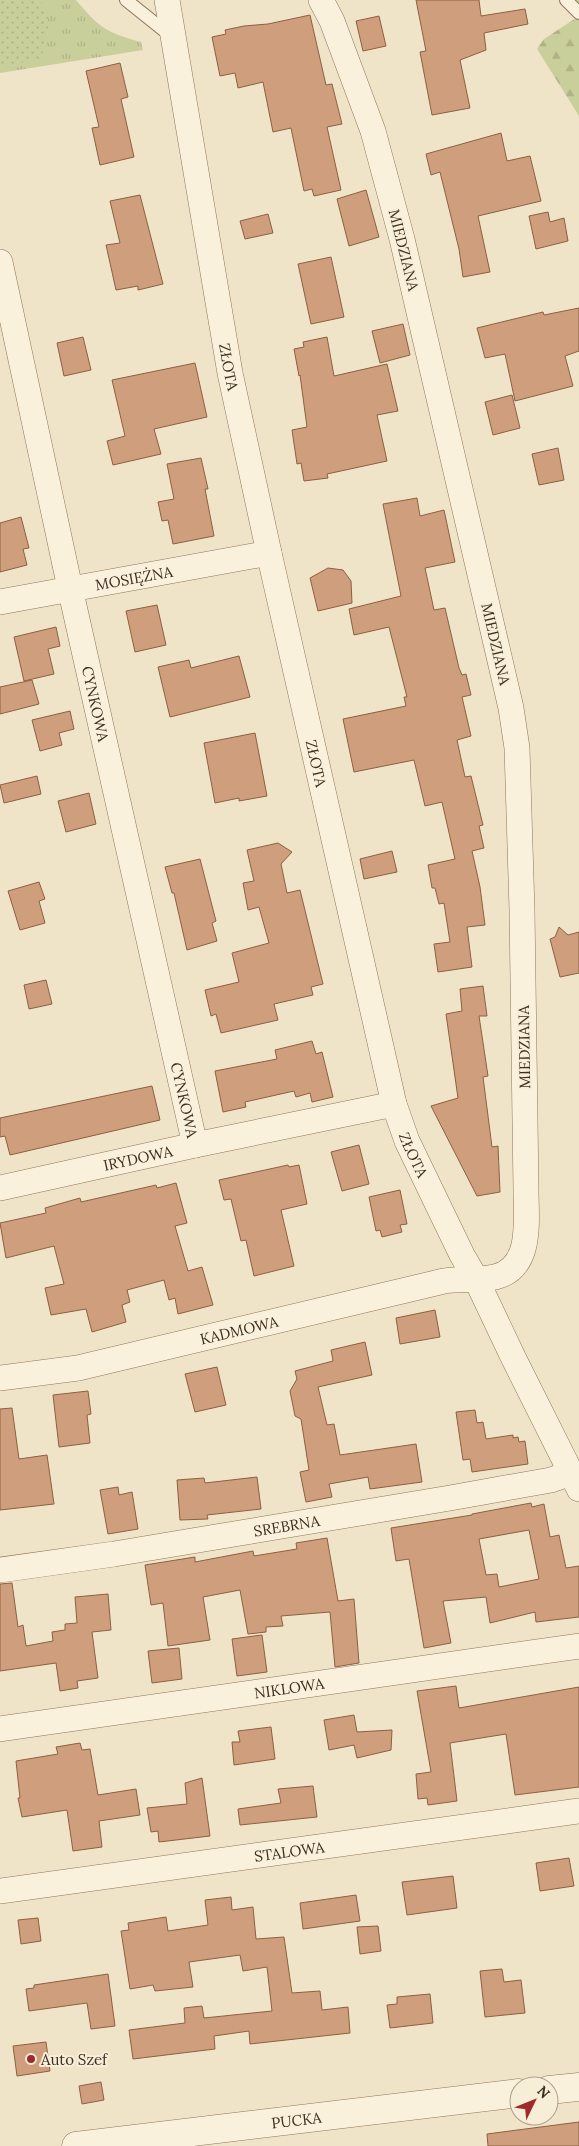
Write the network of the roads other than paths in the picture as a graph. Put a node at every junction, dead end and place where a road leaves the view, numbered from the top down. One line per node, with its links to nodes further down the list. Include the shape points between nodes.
1 (126, 0): 6 (lane)
2 (167, 0): 6 (street, ZŁOTA)
3 (321, 0): 14 (street, MIEDZIANA, via 373,131 402,238 518,748 526,1234 523,1252 516,1266 496,1277)
4 (566, 0): 5 (lane)
5 (579, 13)
6 (174, 39): 8 (street, ZŁOTA, via 230,373)
7 (0, 262): 9 (street, CYNKOWA)
8 (269, 553): 9 (street, MOSIĘŻNA); 11 (street, ZŁOTA)
9 (70, 588): 10 (street, MOSIĘŻNA); 12 (street, CYNKOWA)
10 (0, 602)
11 (394, 1104): 12 (street, IRYDOWA); 14 (street, ZŁOTA, via 407,1140)
12 (195, 1145): 13 (street, IRYDOWA)
13 (0, 1188)
14 (476, 1279): 15 (street, KADMOWA, via 444,1281 78,1368); 16 (street, ZŁOTA)
15 (0, 1378)
16 (575, 1481): 17 (street, SREBRNA, via 551,1480 114,1554)
17 (0, 1570)
18 (579, 1646): 19 (street, NIKLOWA)
19 (0, 1728)
20 (579, 1811): 21 (street, STALOWA)
21 (0, 1891)
22 (579, 2087): 23 (street)
23 (559, 2089)
24 (509, 2094): 25 (street, PUCKA)
25 (76, 2146)

